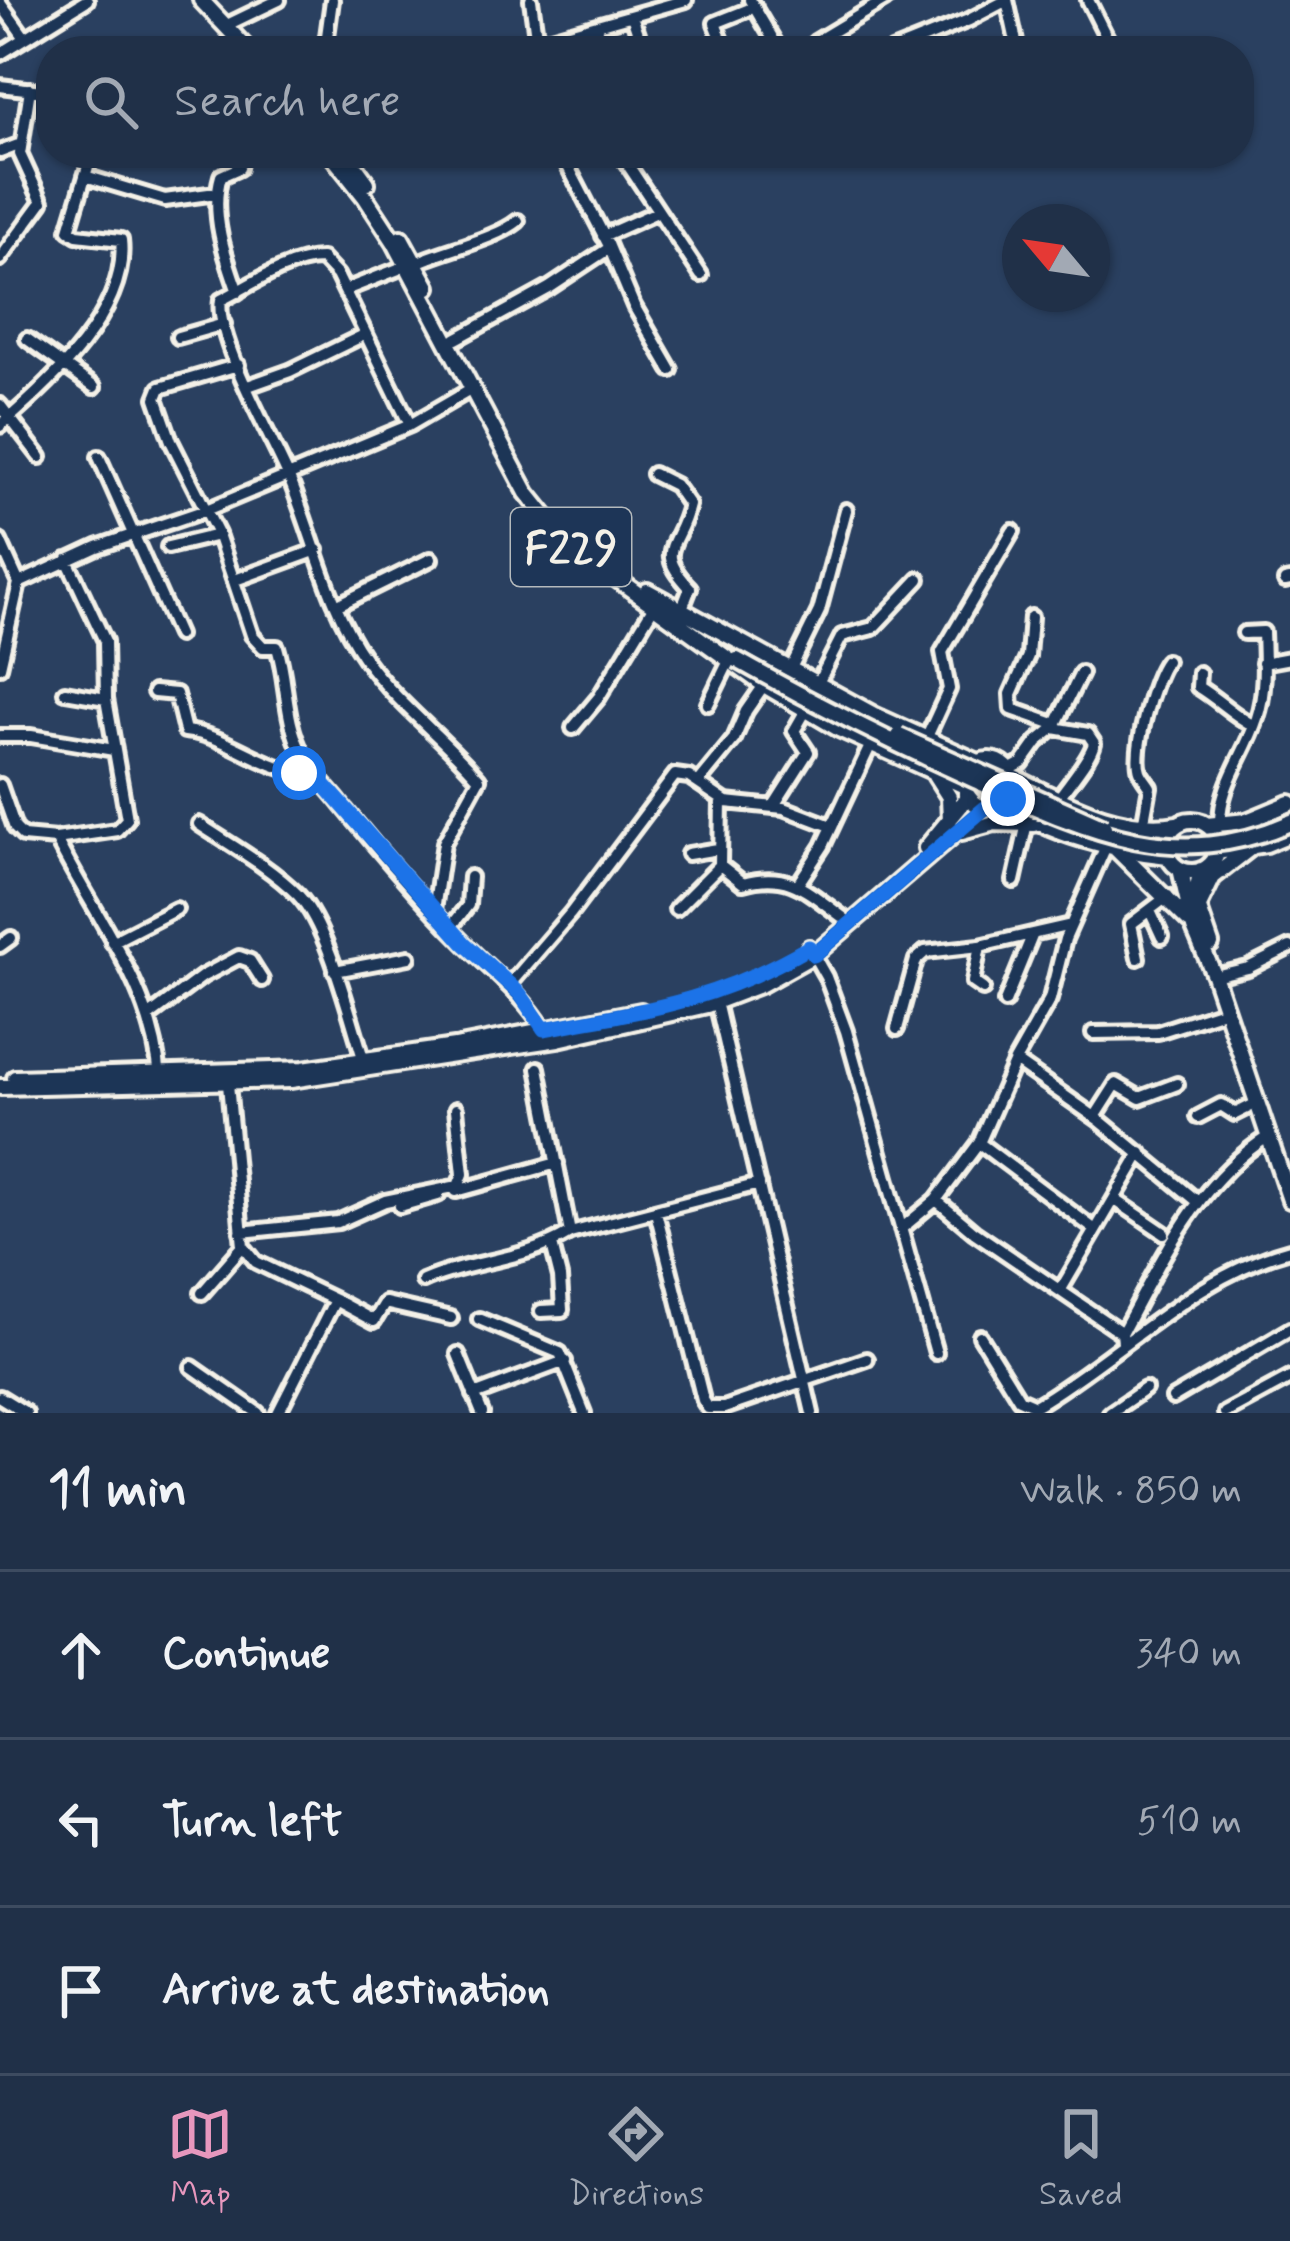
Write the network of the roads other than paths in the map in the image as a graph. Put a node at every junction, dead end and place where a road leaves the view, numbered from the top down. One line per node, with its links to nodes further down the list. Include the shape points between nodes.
1 (87, 0): 31 (street)
2 (189, 0): 18 (main road)
3 (200, 0): 16 (main road)
4 (279, 0): 16 (street)
5 (332, 0): 20 (street)
6 (531, 0): 21 (street)
7 (686, 0): 13 (street)
8 (885, 0): 27 (street)
9 (1007, 0): 14 (street); 29 (street)
10 (1088, 0): 30 (street)
11 (0, 3): 31 (street)
12 (753, 3): 25 (street, via 715,23); 26 (street)
13 (663, 4): 15 (street)
14 (984, 6): 28 (street)
15 (632, 16): 17 (street); 24 (street)
16 (225, 26): 19 (main road)
17 (594, 26): 22 (street); 23 (street)
18 (222, 36)
19 (235, 36)
20 (327, 36)
21 (536, 36)
22 (560, 36)
23 (600, 36)
24 (639, 36)
25 (720, 36)
26 (772, 36)
27 (825, 36)
28 (923, 36)
29 (1015, 36)
30 (1106, 36)
31 (25, 38): 32 (street)
32 (0, 54)
33 (0, 86): 34 (street)
34 (29, 89): 35 (street); 36 (street)
35 (36, 90)
36 (21, 143): 37 (street); 50 (street, via 42,202)
37 (0, 152)
38 (87, 168): 44 (street)
39 (239, 168): 45 (street, via 221,176)
40 (342, 168): 51 (main road, F229)
41 (355, 168): 51 (main road, F229)
42 (569, 168): 48 (street)
43 (629, 168): 46 (street)
44 (85, 176): 45 (street, via 165,200); 61 (street, via 69,230 119,238 121,271)
45 (216, 193): 54 (street)
46 (657, 212): 48 (street); 52 (street)
47 (518, 221): 51 (street)
48 (604, 236): 49 (street)
49 (608, 249): 59 (street); 62 (street)
50 (0, 259)
51 (411, 264): 53 (street); 59 (main road, F229); 65 (main road, F229)
52 (701, 275)
53 (344, 290): 54 (street, via 327,263 313,258); 56 (street)
54 (238, 292): 55 (street, via 220,304)
55 (224, 324): 57 (street); 60 (street)
56 (364, 334): 63 (street); 68 (street)
57 (178, 337)
58 (27, 339): 61 (street)
59 (456, 339): 88 (main road, F229, via 550,512 594,555)
60 (238, 365): 63 (street); 73 (street, via 157,392 160,416)
61 (63, 367): 64 (street); 67 (street)
62 (670, 370)
63 (248, 386): 72 (street)
64 (94, 387)
65 (472, 388): 68 (street); 87 (main road, F229, via 550,525)
66 (0, 405): 67 (street)
67 (5, 422): 69 (street)
68 (410, 424): 72 (street)
69 (40, 457)
70 (99, 457): 76 (street)
71 (653, 474): 88 (street, via 675,485 689,505 668,558 690,588)
72 (288, 475): 73 (street); 80 (street)
73 (206, 510): 76 (street); 77 (street)
74 (846, 510): 99 (street, via 819,611)
75 (1013, 531): 113 (street, via 941,652 949,689)
76 (134, 533): 82 (street); 93 (street)
77 (218, 535): 79 (street); 84 (street)
78 (0, 542): 85 (street)
79 (168, 548)
80 (317, 550): 84 (street); 86 (street)
81 (430, 559): 86 (street)
82 (67, 560): 85 (street); 106 (street, via 105,641)
83 (919, 579): 103 (street, via 873,628 842,636)
84 (235, 580): 118 (street, via 257,644 277,647 288,716)
85 (19, 583): 90 (street)
86 (338, 605): 156 (street, via 385,684 479,779 444,844)
87 (654, 606): 91 (main road, F229); 111 (street)
88 (681, 611): 91 (main road, F229)
89 (1031, 616): 109 (street, via 1012,709)
90 (5, 618): 98 (street)
91 (705, 632): 94 (main road); 99 (main road, F229)
92 (1244, 633): 97 (street, via 1263,632)
93 (178, 635)
94 (736, 658): 102 (main road); 107 (street); 128 (main road, bridge, via 1104,827 1204,837 1236,833); 130 (main road, bridge, via 878,737 1111,837 1213,846)
95 (1290, 658): 97 (street)
96 (1166, 661): 135 (street, via 1152,683 1141,751 1139,770 1150,787)
97 (1263, 663): 110 (street)
98 (0, 667)
99 (791, 668): 103 (main road, F229)
100 (1081, 673): 109 (street)
101 (1199, 673): 110 (street, via 1198,687)
102 (764, 685): 108 (main road); 120 (street)
103 (817, 685): 113 (main road, F229)
104 (65, 692): 106 (street)
105 (154, 692): 118 (street, via 176,694 185,731)
106 (106, 700): 115 (street)
107 (708, 704)
108 (806, 710): 114 (main road); 126 (street, via 794,731 808,752)
109 (1051, 725): 119 (street); 123 (street, via 1094,743)
110 (1254, 726): 133 (street)
111 (573, 728)
112 (0, 736): 115 (street)
113 (926, 739): 116 (main road, F229)
114 (871, 744): 117 (main road); 134 (street)
115 (114, 750): 139 (street, via 125,825)
116 (978, 762): 119 (main road, via 997,761); 122 (main road, via 967,773)
117 (929, 769): 122 (main road); 137 (main road, via 949,797)
118 (314, 773): 156 (street)
119 (1011, 773): 123 (main road); 125 (main road)
120 (698, 783): 124 (street); 173 (street, via 670,778)
121 (0, 785): 139 (street, via 22,836)
122 (967, 791): 127 (main road); 137 (main road)
123 (1058, 799): 135 (main road)
124 (722, 800): 126 (street); 142 (street)
125 (1004, 802): 127 (main road); 136 (main road)
126 (773, 807): 134 (street)
127 (985, 808): 137 (main road)
128 (1290, 808): 133 (main road)
129 (1027, 823): 136 (main road); 137 (main road); 150 (street)
130 (1290, 823)
131 (199, 824): 170 (street, via 303,899)
132 (1177, 824): 133 (main road); 135 (main road); 145 (main road)
133 (1214, 825): 143 (main road)
134 (831, 826): 151 (street)
135 (1144, 826)
136 (1057, 827): 141 (main road)
137 (950, 831): 158 (main road); 167 (main road)
138 (1290, 834): 140 (main road)
139 (56, 838): 164 (street)
140 (1252, 846): 143 (main road); 155 (main road, via 1213,877)
141 (1110, 847): 145 (main road); 152 (main road); 159 (street)
142 (718, 849): 144 (street); 146 (street)
143 (1217, 853): 148 (main road)
144 (688, 854)
145 (1168, 856): 147 (main road)
146 (720, 865): 151 (street, via 743,883 769,876); 154 (street)
147 (1180, 869): 148 (main road); 161 (main road)
148 (1201, 870): 155 (main road)
149 (470, 877): 160 (street, via 468,905)
150 (1014, 881)
151 (798, 884): 158 (street)
152 (1168, 896): 157 (street); 161 (main road)
153 (176, 909): 164 (street)
154 (676, 909)
155 (1198, 909): 171 (main road)
156 (434, 910): 160 (street)
157 (1150, 911): 163 (street); 169 (street, via 1130,926)
158 (845, 920): 167 (main road)
159 (1071, 926): 162 (street); 183 (street, via 1050,999)
160 (450, 928): 173 (street)
161 (1194, 928): 177 (main road)
162 (1032, 936): 165 (street); 176 (street)
163 (1162, 937)
164 (112, 942): 178 (street)
165 (980, 946): 174 (street, via 973,982); 180 (street, via 920,955)
166 (1290, 947): 171 (street)
167 (812, 951): 175 (main road); 179 (main road, via 709,996); 205 (street, via 846,1031)
168 (409, 957): 170 (street)
169 (1138, 958)
170 (335, 971): 182 (street)
171 (1223, 974): 197 (main road)
172 (262, 980): 178 (street, via 239,957)
173 (510, 984): 179 (street)
174 (983, 989)
175 (716, 1002): 187 (main road, via 430,1062); 198 (street)
176 (1005, 1002)
177 (1226, 1010): 181 (street, via 1158,1038); 189 (main road)
178 (148, 1017): 185 (street)
179 (544, 1029): 182 (main road)
180 (897, 1029)
181 (1093, 1034)
182 (364, 1060): 185 (main road)
183 (1016, 1061): 192 (street); 194 (street)
184 (538, 1068): 196 (street)
185 (160, 1082): 186 (main road); 187 (main road)
186 (0, 1083)
187 (228, 1084): 207 (street)
188 (1177, 1084): 192 (street, via 1141,1098 1116,1084)
189 (1257, 1103): 191 (street, via 1235,1114 1221,1105); 193 (main road)
190 (456, 1109): 207 (street, via 458,1186 385,1201 338,1222)
191 (1198, 1117)
192 (1095, 1118): 195 (street)
193 (1268, 1136): 200 (main road); 202 (street)
194 (979, 1143): 201 (street); 206 (street)
195 (1141, 1153): 199 (street); 202 (street)
196 (556, 1163): 203 (street); 208 (street)
197 (1290, 1176)
198 (759, 1184): 204 (street); 229 (street)
199 (1114, 1199): 206 (street); 209 (street)
200 (1290, 1200)
201 (936, 1201): 205 (street); 214 (street)
202 (1197, 1201): 222 (street)
203 (400, 1206)
204 (656, 1212): 208 (street); 229 (street, via 708,1408)
205 (901, 1228): 223 (street)
206 (1094, 1229): 214 (street)
207 (242, 1232): 211 (street)
208 (570, 1233): 210 (street)
209 (1164, 1233)
210 (551, 1245): 213 (street); 217 (street, via 562,1310)
211 (243, 1246): 215 (street); 216 (street, via 256,1262)
212 (1290, 1250): 222 (street, via 1230,1273)
213 (423, 1281)
214 (1060, 1291): 222 (street)
215 (202, 1293)
216 (335, 1300): 218 (street, via 374,1321 385,1303); 235 (street)
217 (541, 1311)
218 (451, 1318)
219 (479, 1319): 226 (street)
220 (1290, 1329): 233 (street)
221 (980, 1336): 222 (street, via 1032,1407)
222 (1123, 1337)
223 (936, 1353)
224 (458, 1354): 231 (street)
225 (867, 1359): 229 (street)
226 (565, 1361): 231 (street); 238 (street)
227 (192, 1367): 236 (street)
228 (1290, 1378): 241 (street)
229 (804, 1382): 239 (street)
230 (1145, 1389): 240 (street)
231 (474, 1395): 237 (street)
232 (0, 1397): 234 (street)
233 (1173, 1398)
234 (18, 1411)
235 (282, 1412)
236 (258, 1413)
237 (482, 1413)
238 (584, 1413)
239 (812, 1413)
240 (1110, 1413)
241 (1226, 1413)

